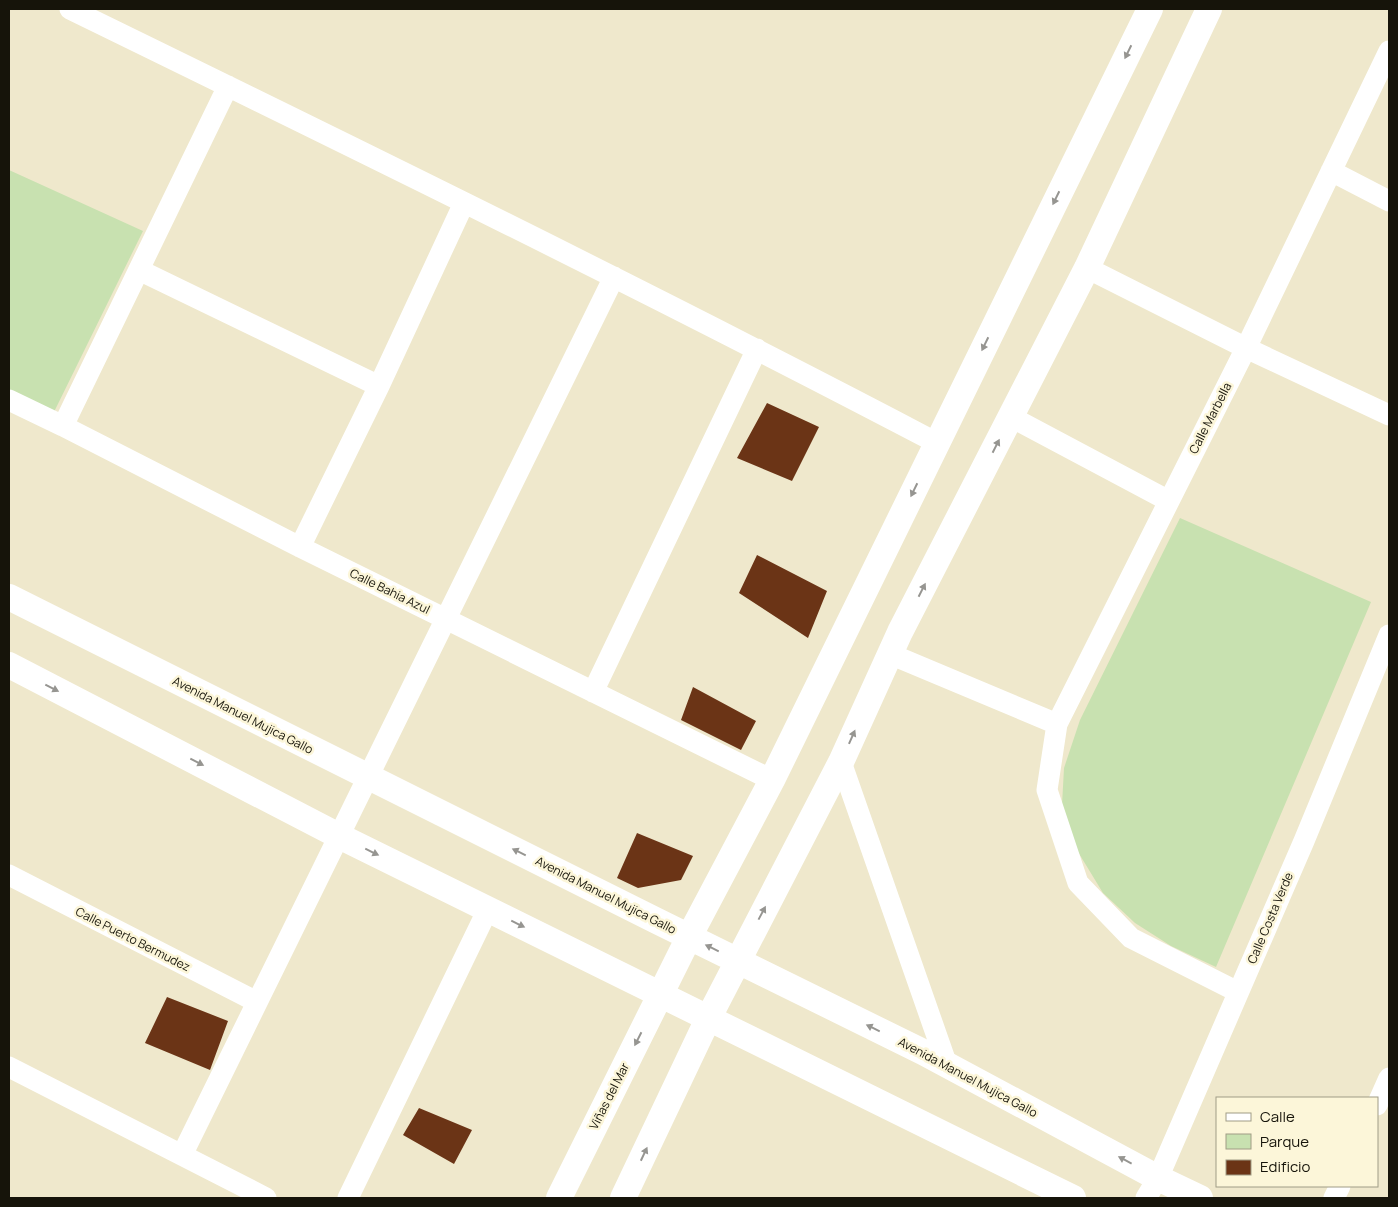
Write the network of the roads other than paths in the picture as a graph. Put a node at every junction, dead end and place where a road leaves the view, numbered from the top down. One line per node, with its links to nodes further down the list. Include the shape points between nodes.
1 (70, 9): 5 (street)
2 (1150, 9): 19 (street, Viñas del Mar, one-way to 19)
3 (1209, 9): 9 (street)
4 (1389, 51): 6 (street, Calle Marbella)
5 (228, 86): 8 (street); 10 (street)
6 (1331, 171): 7 (street); 12 (street, Calle Marbella)
7 (1389, 201)
8 (464, 203): 11 (street); 14 (street)
9 (1087, 268): 12 (street); 17 (street)
10 (139, 270): 14 (street); 18 (street)
11 (614, 277): 13 (street); 23 (street)
12 (1246, 348): 16 (street); 20 (street, Calle Marbella)
13 (758, 349): 19 (street); 27 (street)
14 (379, 386): 21 (street)
15 (9, 400): 18 (street, Calle Bahia Azul)
16 (1389, 415)
17 (1011, 417): 20 (street); 25 (street, one-way to 17)
18 (63, 426): 21 (street, Calle Bahia Azul)
19 (937, 443): 31 (street, Viñas del Mar, one-way to 31)
20 (1168, 501): 28 (street, Calle Marbella)
21 (300, 547): 23 (street, Calle Bahia Azul)
22 (9, 597): 30 (street, Avenida Manuel Mujica Gallo)
23 (445, 619): 27 (street, Calle Bahia Azul); 30 (street)
24 (1389, 635): 37 (street, Calle Costa Verde)
25 (890, 654): 28 (street); 29 (street, one-way to 25)
26 (9, 665): 32 (street, one-way to 32)
27 (593, 692): 31 (street, Calle Bahia Azul)
28 (1057, 724): 37 (street, Calle Marbella, via 1047,790 1078,883 1131,938)
29 (841, 762): 36 (street, one-way to 29); 41 (street)
30 (368, 777): 32 (street); 35 (street, Avenida Manuel Mujica Gallo, one-way to 30)
31 (772, 780): 35 (street, Viñas del Mar)
32 (339, 836): 34 (street, one-way to 34); 39 (street)
33 (9, 875): 39 (street, Calle Puerto Bermudez)
34 (488, 910): 38 (street, one-way to 38); 49 (street)
35 (689, 937): 36 (street, Avenida Manuel Mujica Gallo, one-way to 35); 38 (street, Viñas del Mar)
36 (737, 960): 40 (street); 41 (street, Avenida Manuel Mujica Gallo, one-way to 36)
37 (1238, 992): 46 (street, Calle Costa Verde)
38 (661, 996): 40 (street); 47 (street, Viñas del Mar, one-way to 47, via 605,1104)
39 (257, 1002): 45 (street)
40 (708, 1018): 50 (street, one-way to 40); 51 (street)
41 (947, 1065): 46 (street, Avenida Manuel Mujica Gallo, one-way to 41)
42 (9, 1067): 45 (street)
43 (1389, 1078): 44 (street)
44 (1378, 1103)
45 (182, 1155): 48 (street)
46 (1152, 1188): 52 (street, Avenida Manuel Mujica Gallo)
47 (562, 1197)
48 (266, 1198)
49 (348, 1198)
50 (623, 1198)
51 (1073, 1198)
52 (1200, 1198)

